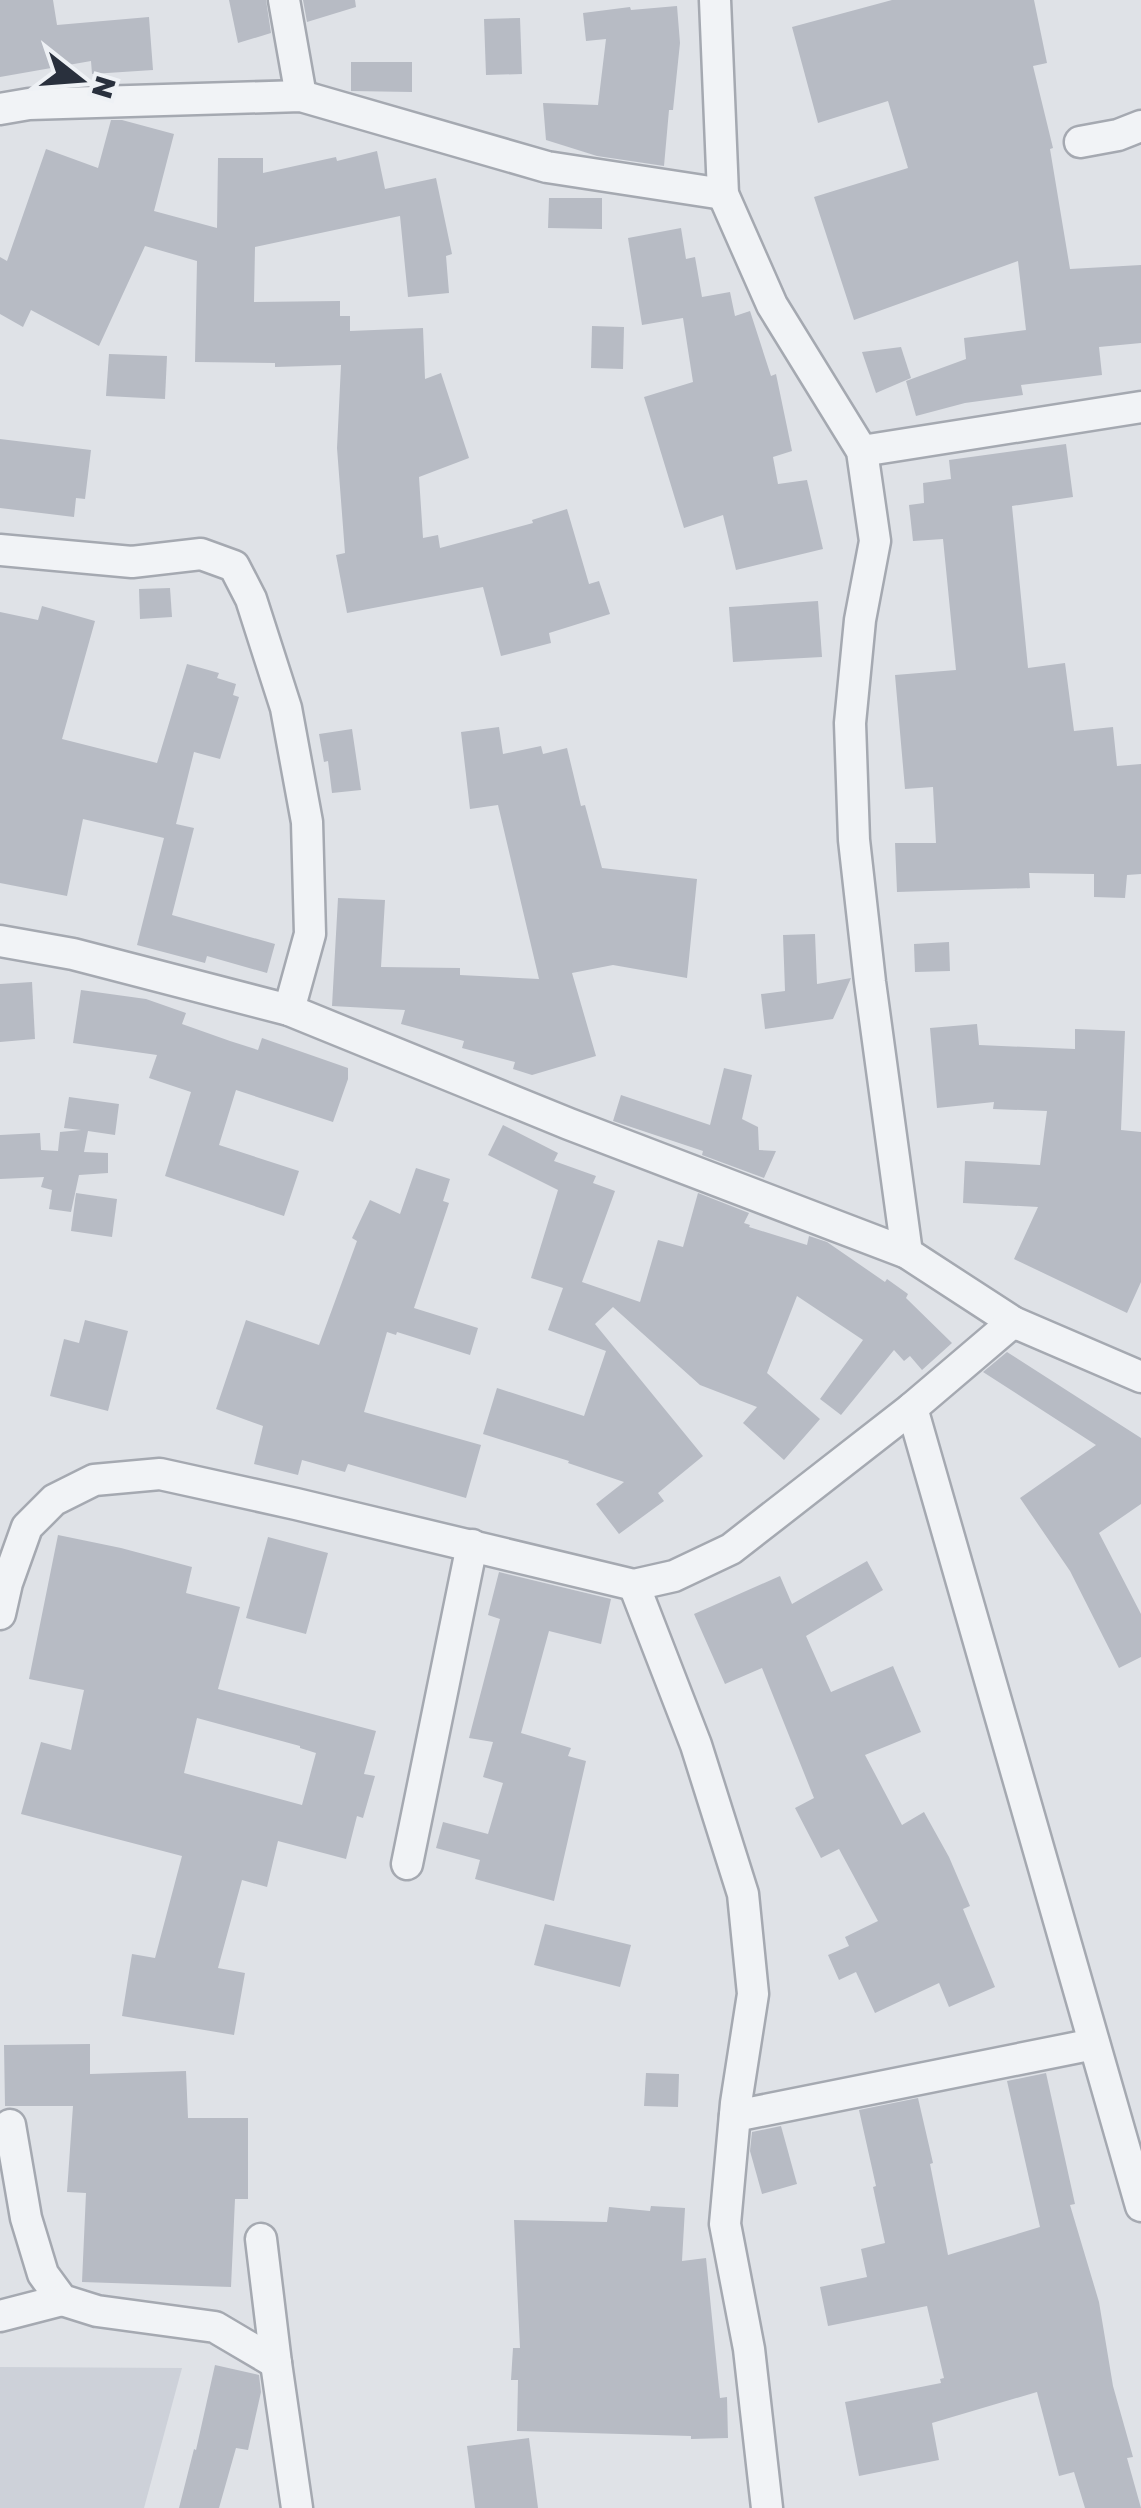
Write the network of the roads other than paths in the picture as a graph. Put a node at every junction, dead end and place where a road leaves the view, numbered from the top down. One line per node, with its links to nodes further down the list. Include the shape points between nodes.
1 (284, 0): 3 (street)
2 (715, 0): 7 (street)
3 (301, 96): 4 (street); 7 (street, via 547,167)
4 (0, 109)
5 (1141, 126): 6 (street)
6 (1080, 142)
7 (724, 194): 9 (street, via 772,305)
8 (1141, 407): 9 (street)
9 (862, 451): 13 (street, via 875,541 850,722 854,840)
10 (0, 550): 12 (street, via 132,562 201,554 234,566 286,708 307,822 310,934)
11 (0, 941): 12 (street)
12 (289, 1010): 13 (street)
13 (907, 1254): 14 (street)
14 (1013, 1322): 15 (street); 16 (street)
15 (1141, 1378)
16 (912, 1408): 18 (street, via 731,1549 674,1576); 21 (street)
17 (472, 1545): 18 (street); 19 (street, via 160,1474 94,1480 54,1500 27,1527); 20 (street)
18 (634, 1585): 22 (street, via 696,1745 743,1894 753,1994)
19 (0, 1614)
20 (407, 1864)
21 (1094, 2044): 22 (street); 24 (street)
22 (735, 2116): 30 (street, via 725,2224)
23 (10, 2125): 26 (street, via 26,2218 43,2274)
24 (1141, 2206)
25 (261, 2239): 28 (street)
26 (62, 2300): 27 (street); 28 (street, via 215,2327)
27 (0, 2316)
28 (276, 2363): 29 (street)
29 (297, 2508)
30 (767, 2508)

